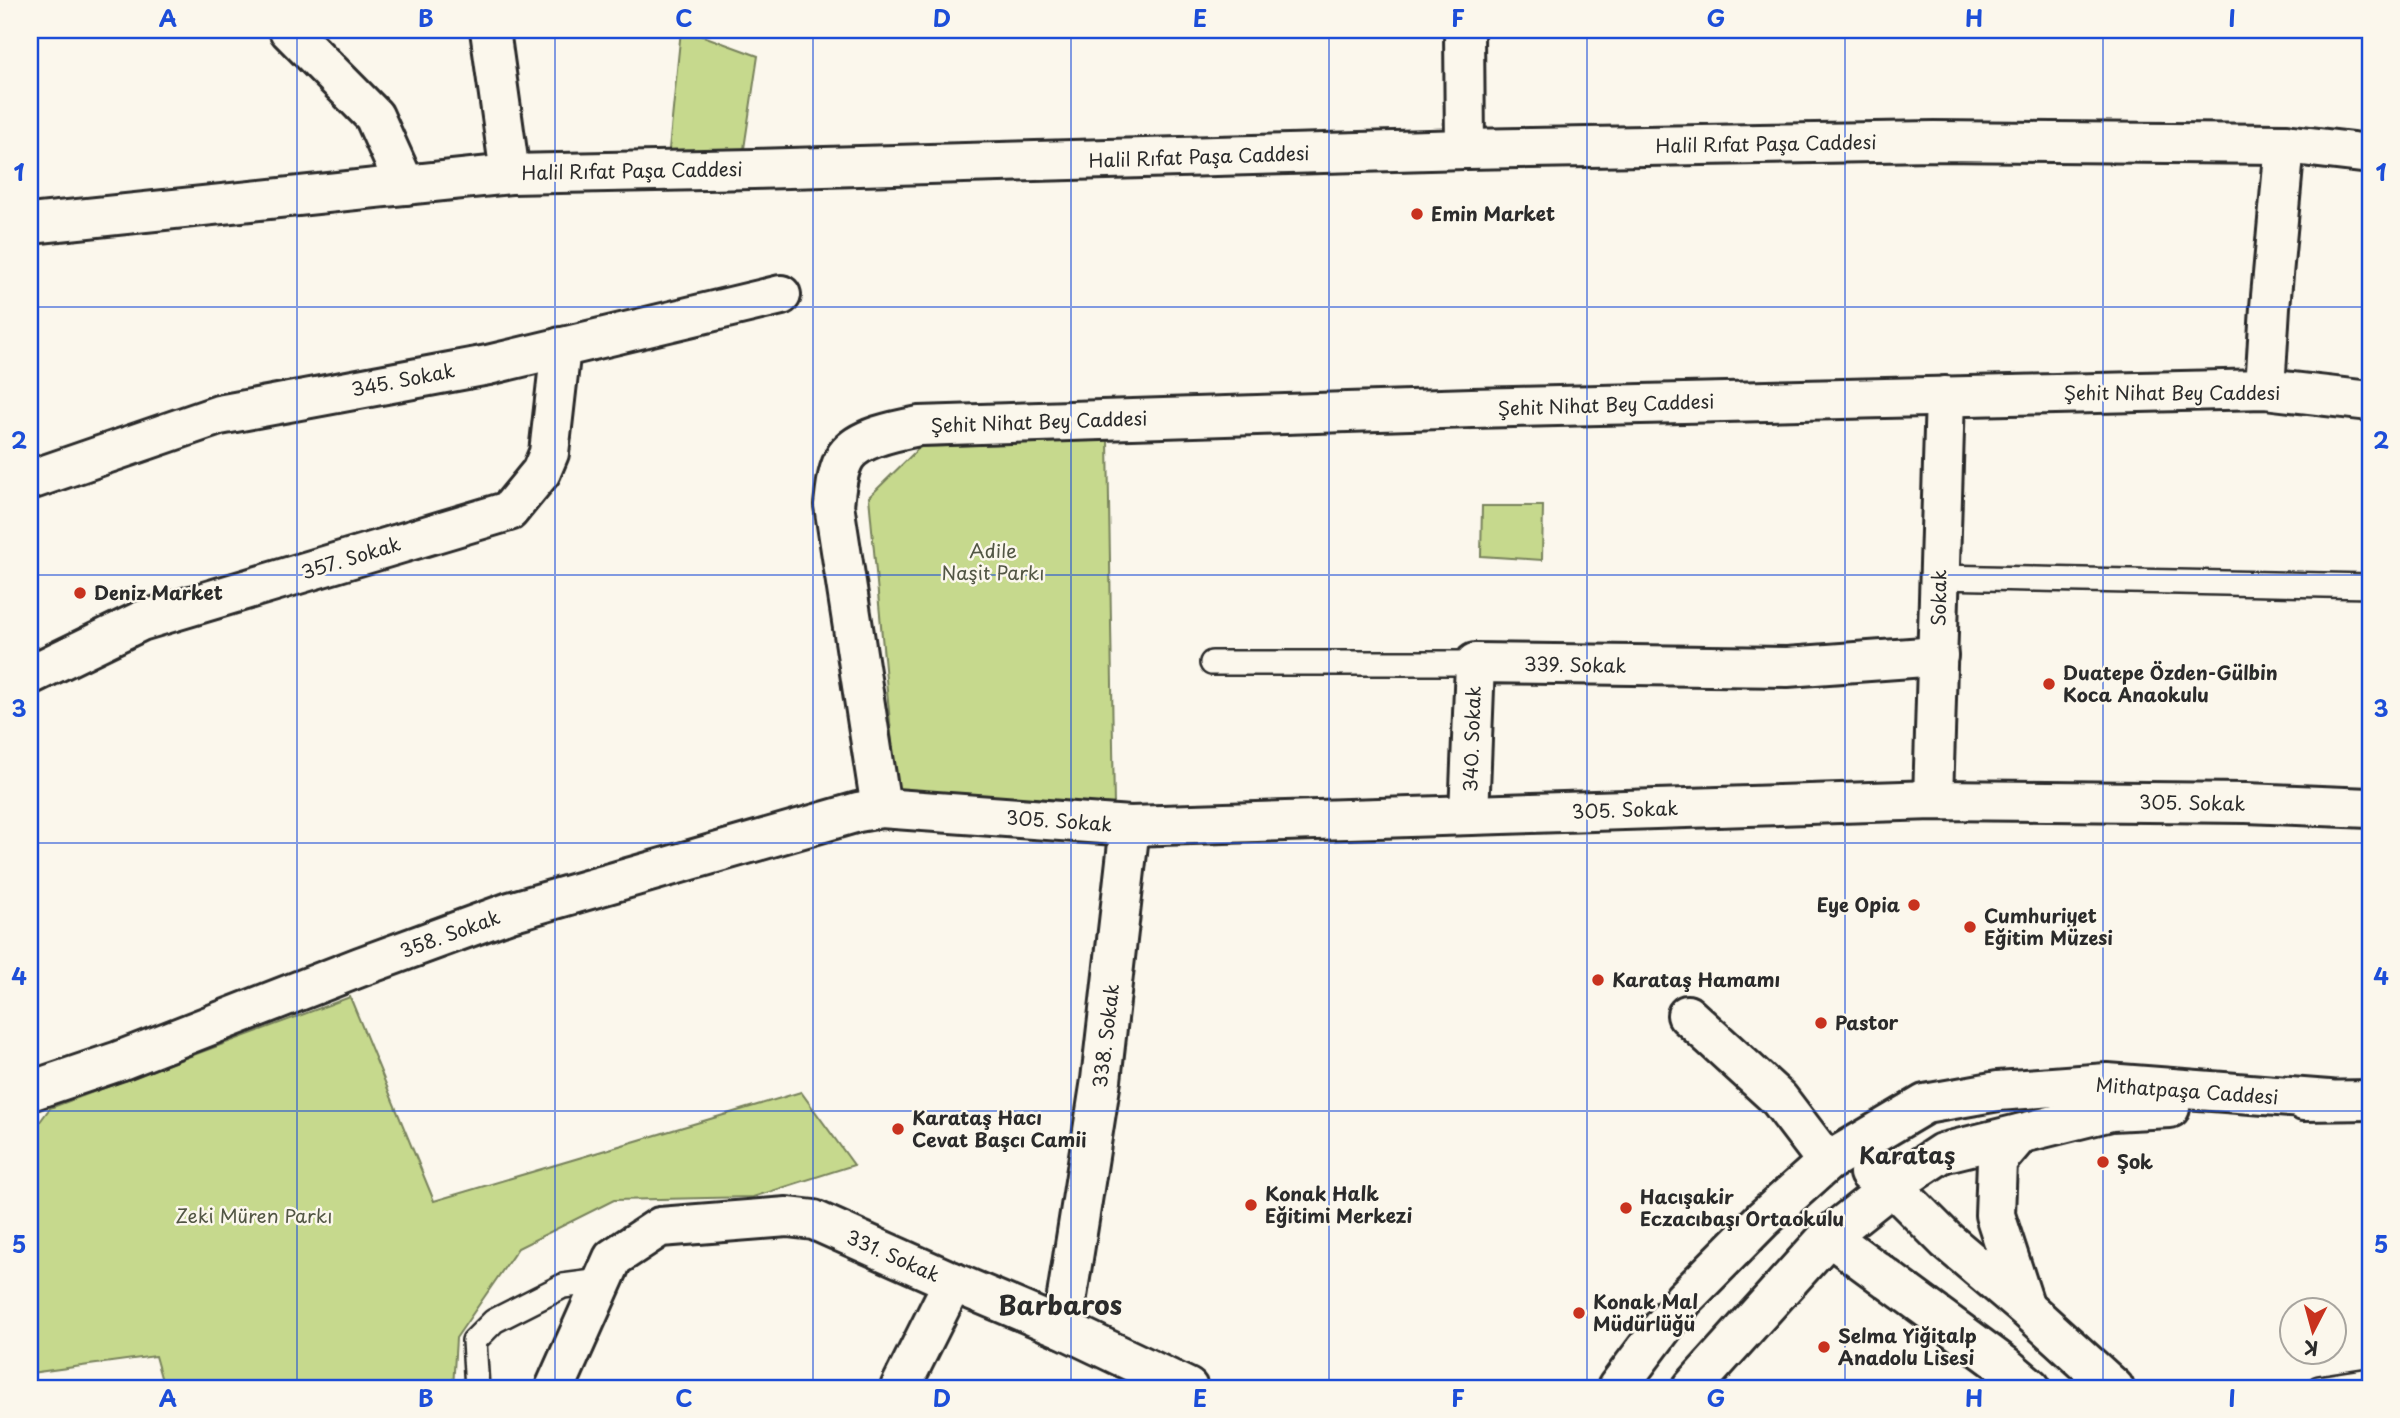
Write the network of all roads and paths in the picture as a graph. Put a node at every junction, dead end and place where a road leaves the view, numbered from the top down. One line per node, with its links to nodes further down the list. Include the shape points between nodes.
1 (289, 30): 8 (street, via 374,116)
2 (490, 30): 7 (street)
3 (1464, 30): 5 (street)
4 (2285, 144): 5 (street, Halil Rıfat Paşa Caddesi, via 1934,141); 6 (street, Halil Rıfat Paşa Caddesi); 12 (street)
5 (1465, 149): 7 (street, Halil Rıfat Paşa Caddesi)
6 (2370, 154)
7 (510, 174): 8 (street, Halil Rıfat Paşa Caddesi)
8 (405, 185): 9 (street, Halil Rıfat Paşa Caddesi)
9 (30, 224)
10 (781, 295): 11 (street, 345. Sokak)
11 (561, 347): 15 (street, 345. Sokak, via 219,415); 21 (street, 357. Sokak, via 549,453 541,472 509,511 141,621)
12 (2265, 389): 13 (street, Şehit Nihat Bey Caddesi); 14 (street, Şehit Nihat Bey Caddesi)
13 (1945, 396): 16 (street, Sokak); 23 (street, Şehit Nihat Bey Caddesi, via 919,426 878,435 847,454 836,480 834,505)
14 (2370, 401)
15 (30, 480)
16 (1940, 577): 17 (lane); 18 (street, Sokak)
17 (2370, 586)
18 (1938, 656): 20 (street, 339. Sokak, via 1787,667); 22 (street, Sokak)
19 (1213, 663): 20 (lane, 339. Sokak)
20 (1475, 663): 25 (street, 340. Sokak)
21 (30, 675)
22 (1933, 800): 24 (street, 305. Sokak); 25 (street, 305. Sokak)
23 (881, 808): 26 (street, 305. Sokak); 28 (street, 358. Sokak, via 510,912)
24 (2370, 808)
25 (1469, 815): 26 (street, 305. Sokak)
26 (1130, 826): 38 (street, 338. Sokak, via 1101,1080)
27 (1687, 1015): 32 (street, via 1779,1099)
28 (30, 1091)
29 (2329, 1100): 30 (street, Mithatpaşa Caddesi); 31 (street, Mithatpaşa Caddesi, via 2111,1111); 32 (street, Mithatpaşa Caddesi, via 2107,1083 1998,1091 1925,1104)
30 (2370, 1100)
31 (2020, 1134): 33 (street, Mithatpaşa Caddesi, via 1942,1153); 37 (street, via 1997,1161 1995,1215)
32 (1827, 1162): 33 (street, via 1861,1168); 34 (street, via 1819,1202); 44 (street, Mithatpaşa Caddesi, via 1684,1299)
33 (1892, 1186): 34 (street, Mithatpaşa Caddesi); 37 (street, via 1947,1241)
34 (1829, 1236): 45 (street, Mithatpaşa Caddesi); 46 (street)
35 (601, 1280): 36 (street, 331. Sokak, via 613,1258 660,1227 787,1217 814,1220); 41 (lane, via 562,1286 494,1321 474,1341); 42 (street, 331. Sokak)
36 (953, 1282): 38 (street, 331. Sokak); 43 (street)
37 (2025, 1307): 47 (street)
38 (1062, 1328): 40 (street, 331. Sokak)
39 (2370, 1380): 48 (lane)
40 (1184, 1387)
41 (477, 1388)
42 (555, 1388)
43 (900, 1388)
44 (1617, 1388)
45 (1692, 1388)
46 (2031, 1388)
47 (2114, 1388)
48 (2319, 1388)

